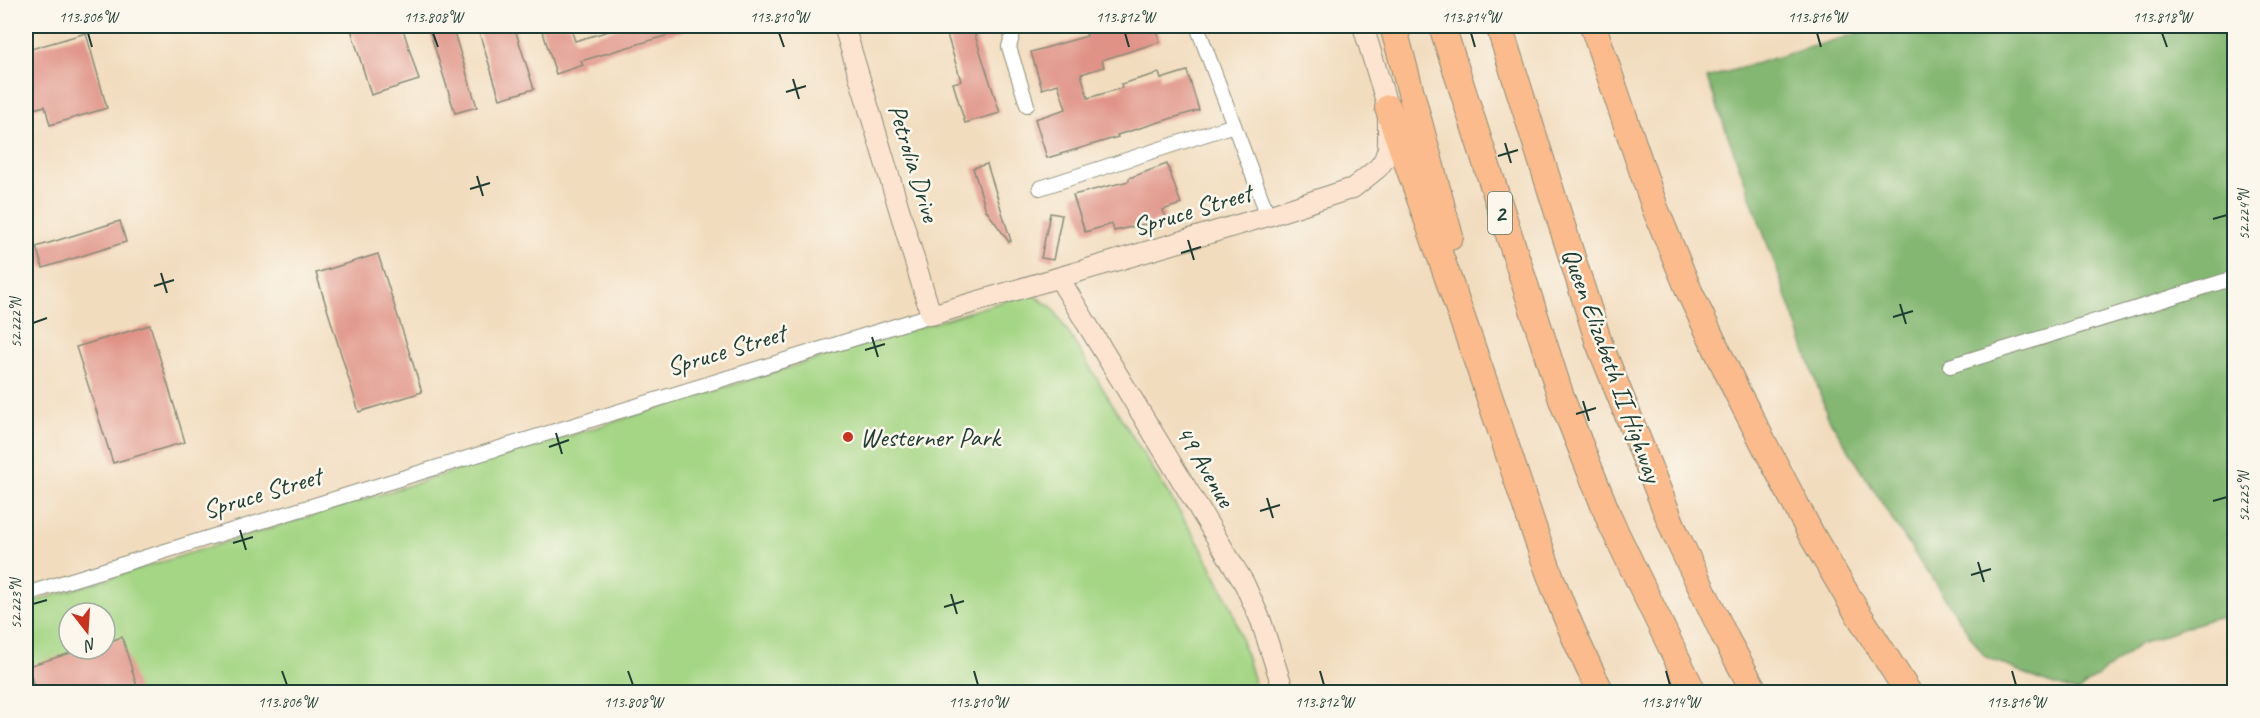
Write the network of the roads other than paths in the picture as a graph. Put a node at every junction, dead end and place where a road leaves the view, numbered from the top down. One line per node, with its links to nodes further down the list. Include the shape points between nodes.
1 (844, 26): 16 (street, Petrolia Drive)
2 (1015, 26): 9 (street, via 1009,47)
3 (1197, 26): 11 (street)
4 (1363, 26): 10 (street, Spruce Street)
5 (1393, 26): 18 (highway)
6 (1442, 26): 23 (highway, 2, via 1562,400 1611,523)
7 (1499, 26): 24 (highway, Queen Elizabeth II Highway / 2, via 1603,354 1676,535)
8 (1593, 26): 20 (highway, via 1655,208 1690,293 1811,534)
9 (1027, 105)
10 (1388, 108): 13 (street, Spruce Street, via 1388,148 1384,160 1366,179 1353,188); 18 (highway)
11 (1234, 125): 12 (street); 13 (street)
12 (1040, 188)
13 (1268, 216): 14 (street, Spruce Street)
14 (1059, 278): 16 (street, Spruce Street); 21 (street, 49 Avenue, via 1244,583)
15 (2235, 279): 17 (street)
16 (931, 315): 19 (street, Spruce Street)
17 (1950, 366)
18 (1500, 428): 22 (highway, via 1552,585)
19 (26, 594)
20 (1907, 689)
21 (1284, 693)
22 (1601, 693)
23 (1693, 693)
24 (1755, 693)

